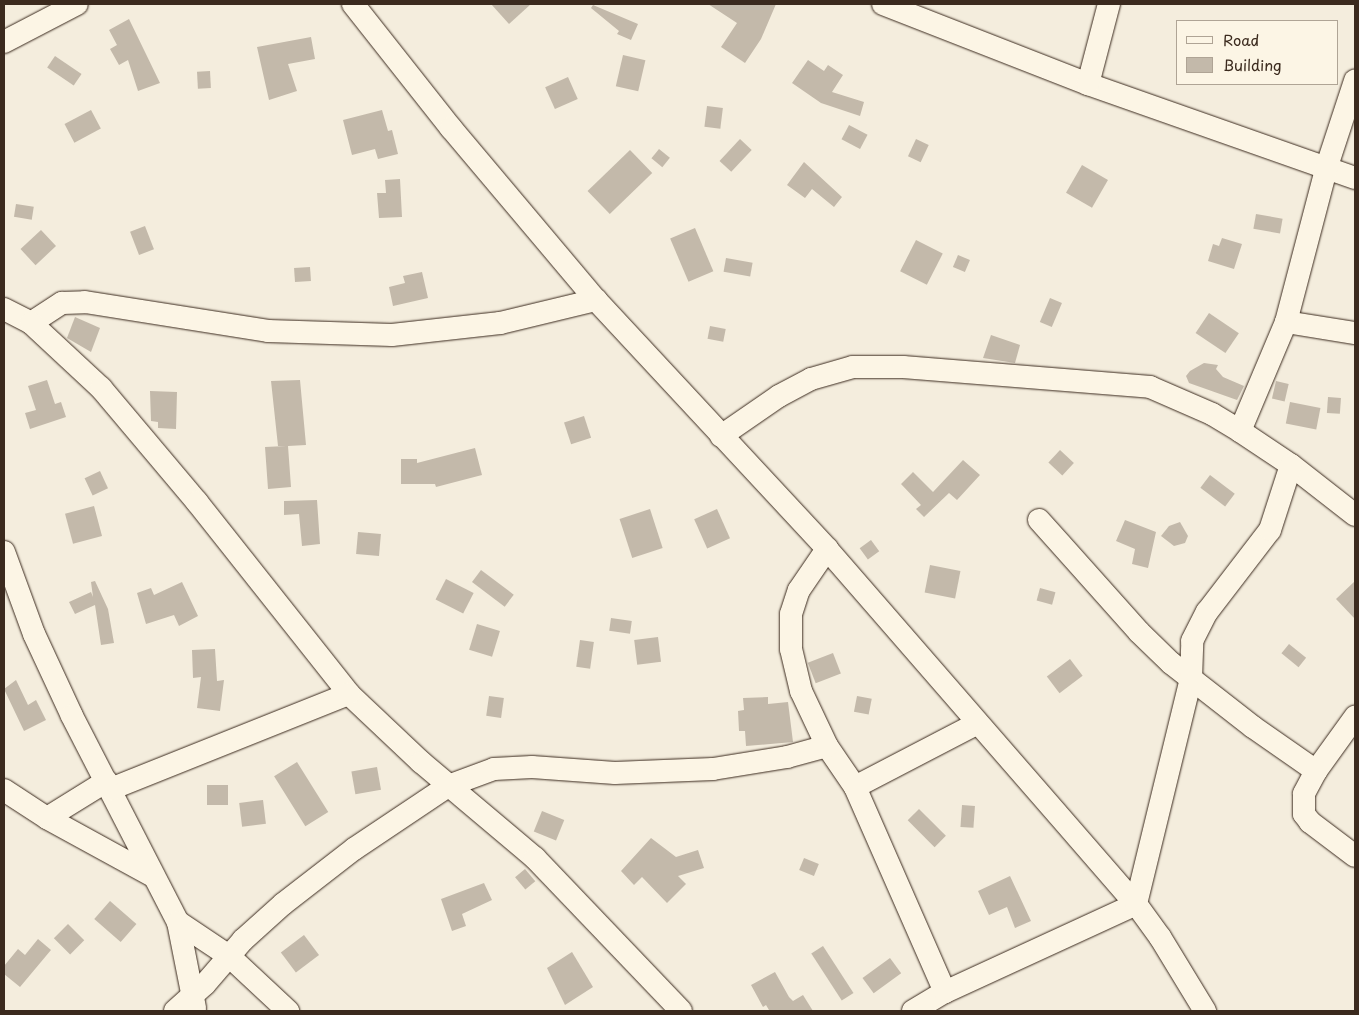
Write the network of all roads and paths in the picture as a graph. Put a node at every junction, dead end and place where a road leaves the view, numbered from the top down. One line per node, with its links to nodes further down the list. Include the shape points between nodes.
1 (77, 4): 5 (street)
2 (353, 4): 10 (street, via 451,128)
3 (882, 4): 7 (street)
4 (1109, 4): 7 (street)
5 (4, 42)
6 (1355, 81): 8 (street)
7 (1088, 84): 8 (street)
8 (1326, 169): 9 (street); 12 (street)
9 (1355, 178)
10 (596, 300): 13 (street, via 500,323 392,335 268,331 85,302 62,303); 16 (street)
11 (4, 309): 13 (street)
12 (1286, 322): 14 (street); 15 (street)
13 (31, 324): 23 (street, via 107,395 197,502)
14 (1355, 333)
15 (1240, 431): 16 (street, via 1212,414 1150,387 903,367 853,367 811,379 779,396); 17 (street)
16 (721, 436): 20 (street)
17 (1291, 465): 18 (street); 22 (street, via 1270,530 1207,612 1196,632 1190,657)
18 (1355, 515)
19 (1039, 520): 22 (street, via 1139,632)
20 (827, 549): 25 (street); 26 (street, via 799,590 791,614 791,648 801,691)
21 (4, 552): 28 (street, via 34,634)
22 (1191, 679): 27 (street); 35 (street)
23 (349, 694): 28 (street); 29 (street)
24 (1355, 717): 27 (street)
25 (976, 724): 30 (street); 35 (street)
26 (827, 746): 29 (street, via 787,757 713,769 615,773 532,767 494,768); 30 (street)
27 (1316, 771): 33 (street, via 1304,794 1304,814)
28 (109, 785): 32 (street); 34 (street)
29 (448, 786): 37 (street, via 354,849 283,904); 42 (street, via 535,858)
30 (855, 787): 38 (street)
31 (4, 790): 32 (street)
32 (47, 818): 34 (street)
33 (1355, 856)
34 (153, 876): 36 (street)
35 (1136, 904): 38 (street); 44 (street)
36 (178, 922): 37 (street); 39 (street)
37 (229, 956): 39 (street); 41 (street)
38 (945, 992): 43 (street)
39 (194, 1004): 40 (street)
40 (175, 1011)
41 (288, 1011)
42 (681, 1011)
43 (913, 1011)
44 (1206, 1011)

